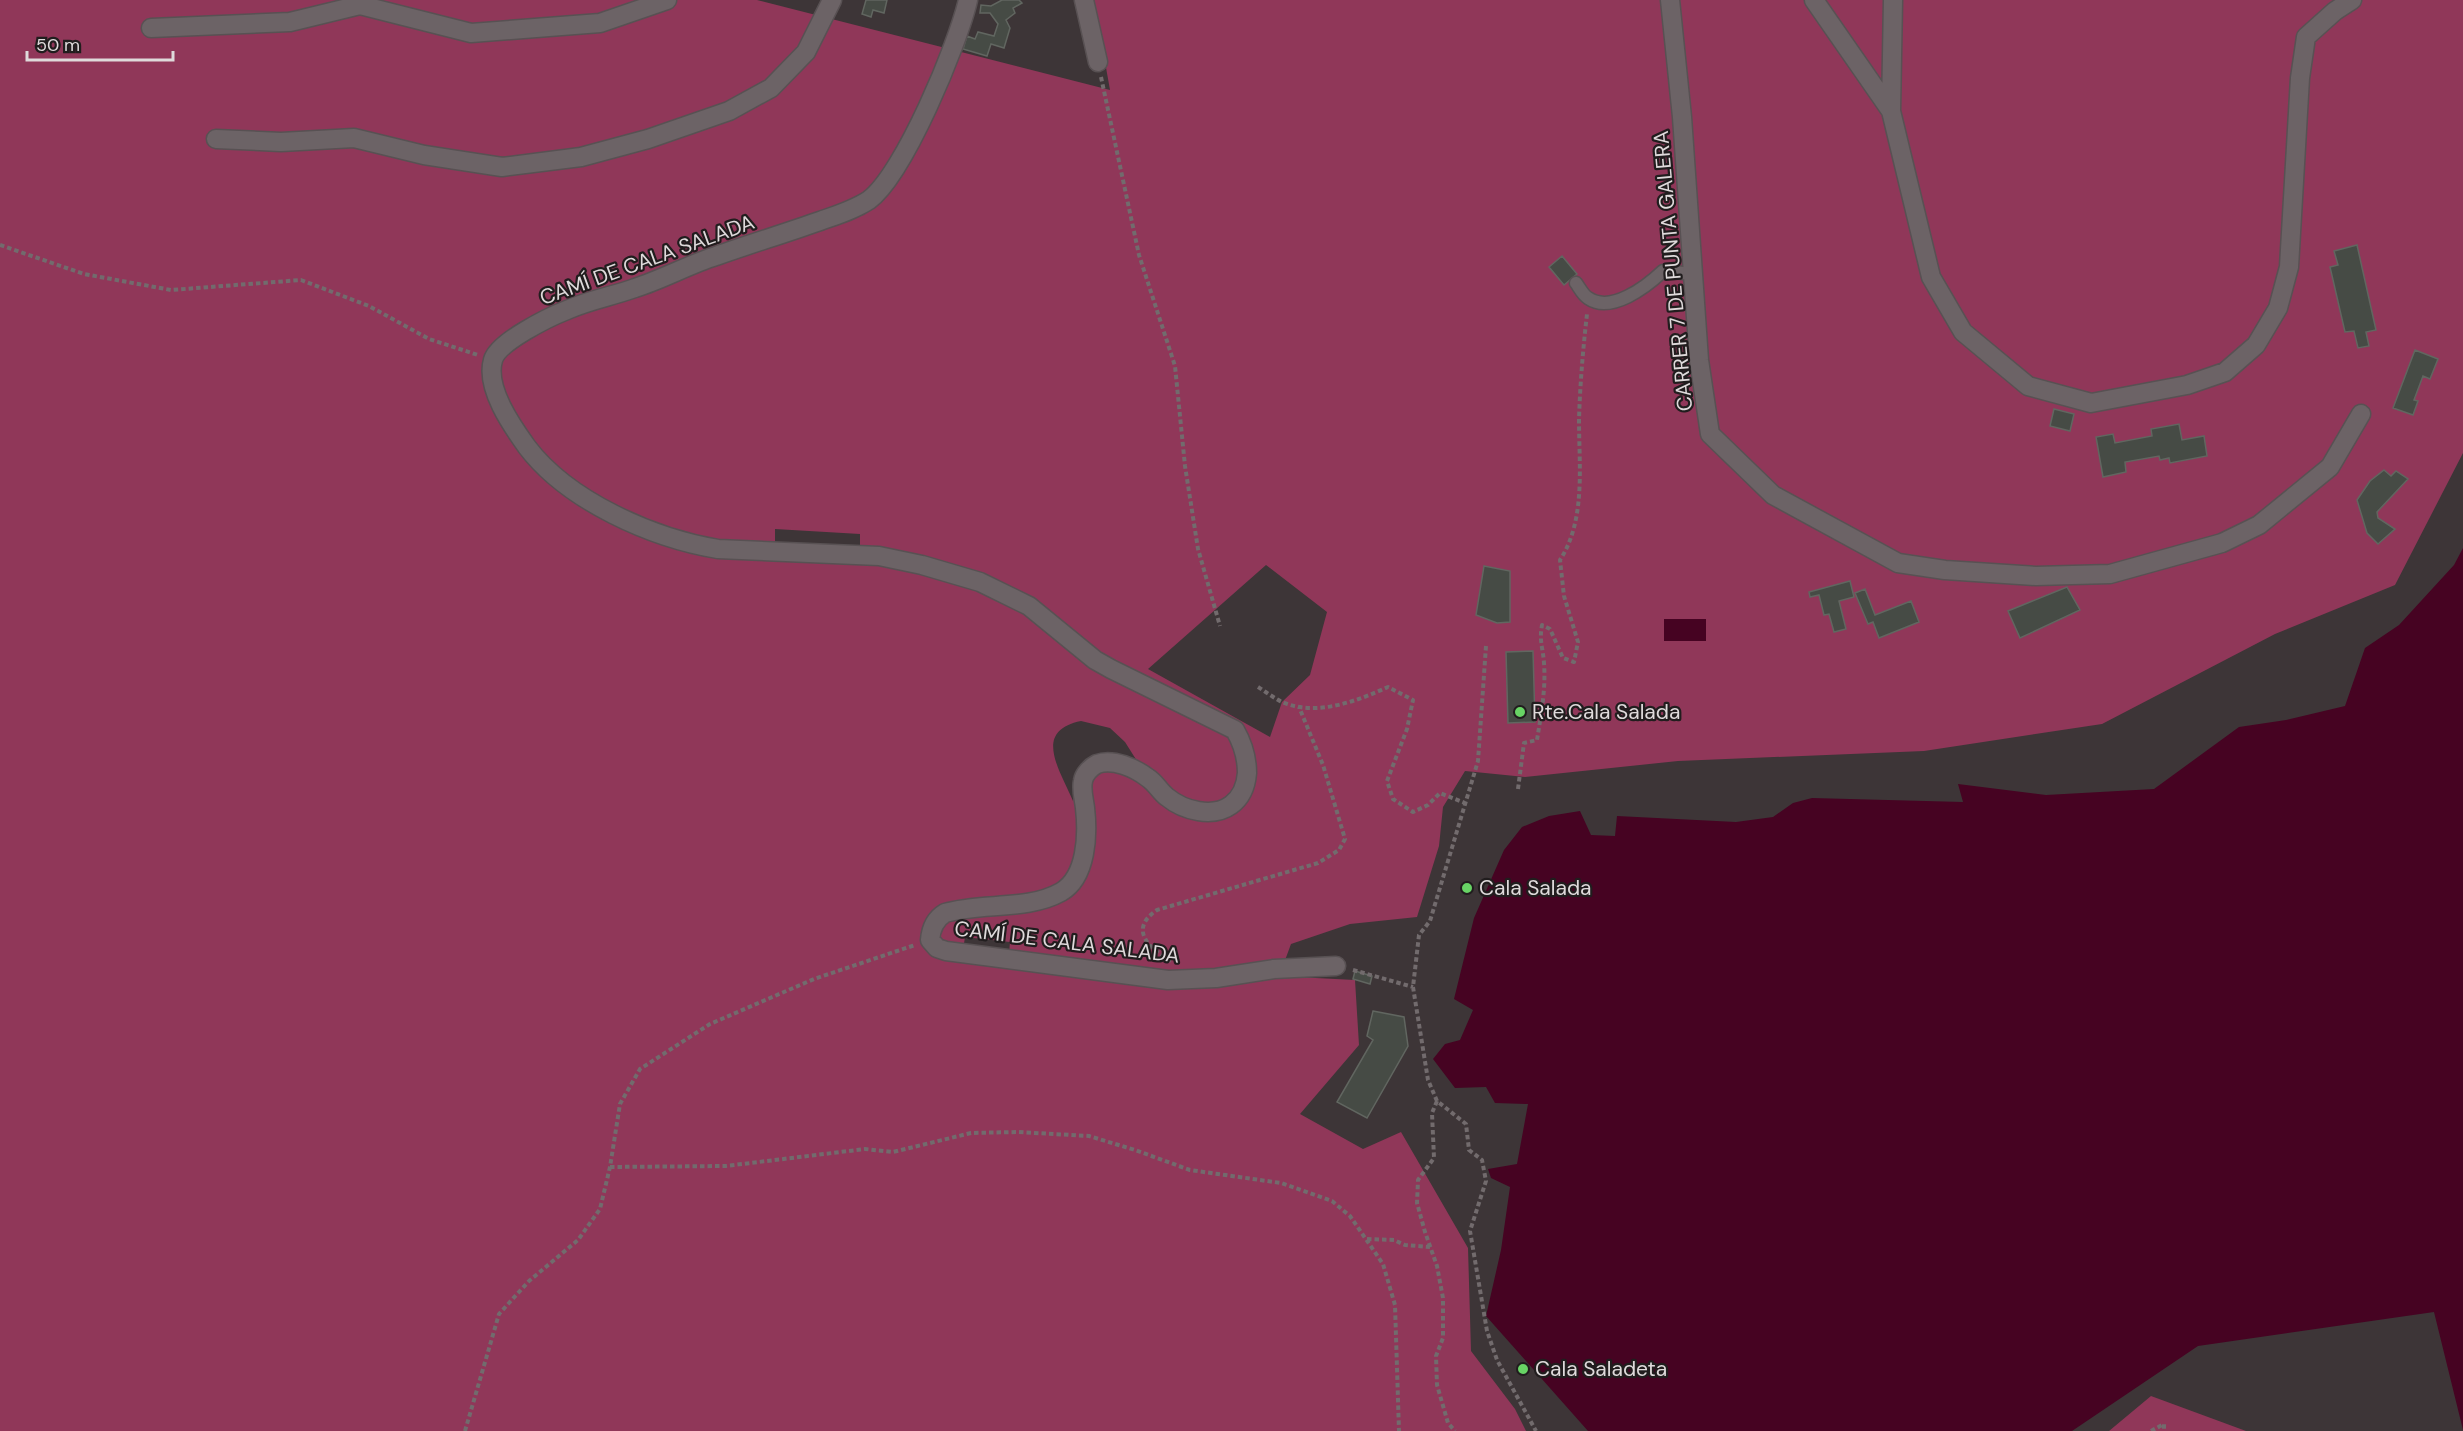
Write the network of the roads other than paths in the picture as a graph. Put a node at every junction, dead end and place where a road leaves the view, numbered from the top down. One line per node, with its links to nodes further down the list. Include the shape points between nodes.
1 (667, 0): 9 (street, via 600,23 471,33 360,5 290,22)
2 (832, 0): 12 (street, via 806,52 771,88 729,111 581,158 502,166 424,155 354,138 281,142)
3 (968, 0): 16 (street, CAMÍ DE CALA SALADA, via 944,71 905,151 883,186 868,200 636,288 567,309 517,336 496,352 492,360 500,404 550,473 634,523 718,549 879,556 980,582 1029,606 1095,660 1235,730 1244,749 1247,775 1238,800 1216,811 1188,809 1135,770 1095,761 1082,782 1083,854 1077,876 1068,887 1056,895 1029,902 945,913 933,925 930,940 937,948 1168,980)
4 (1084, 0): 10 (street)
5 (1670, 0): 13 (street, CARRER 7 DE PUNTA GALERA)
6 (1814, 0): 11 (street)
7 (1893, 0): 11 (street)
8 (2352, 0): 11 (street, via 2306,37 2289,267 2278,308 2256,345 2225,372 2187,385 2091,403 2028,386 1963,332 1931,277)
9 (151, 28)
10 (1098, 62)
11 (1891, 111)
12 (216, 139)
13 (1693, 274): 14 (lane, via 1663,271 1629,296 1609,303 1588,298); 15 (street, CARRER 7 DE PUNTA GALERA, via 1699,360 1710,434 1773,495 1898,563 2036,576 2110,574 2222,543 2259,525 2330,467)
14 (1576, 283)
15 (2361, 414)
16 (1336, 966)

